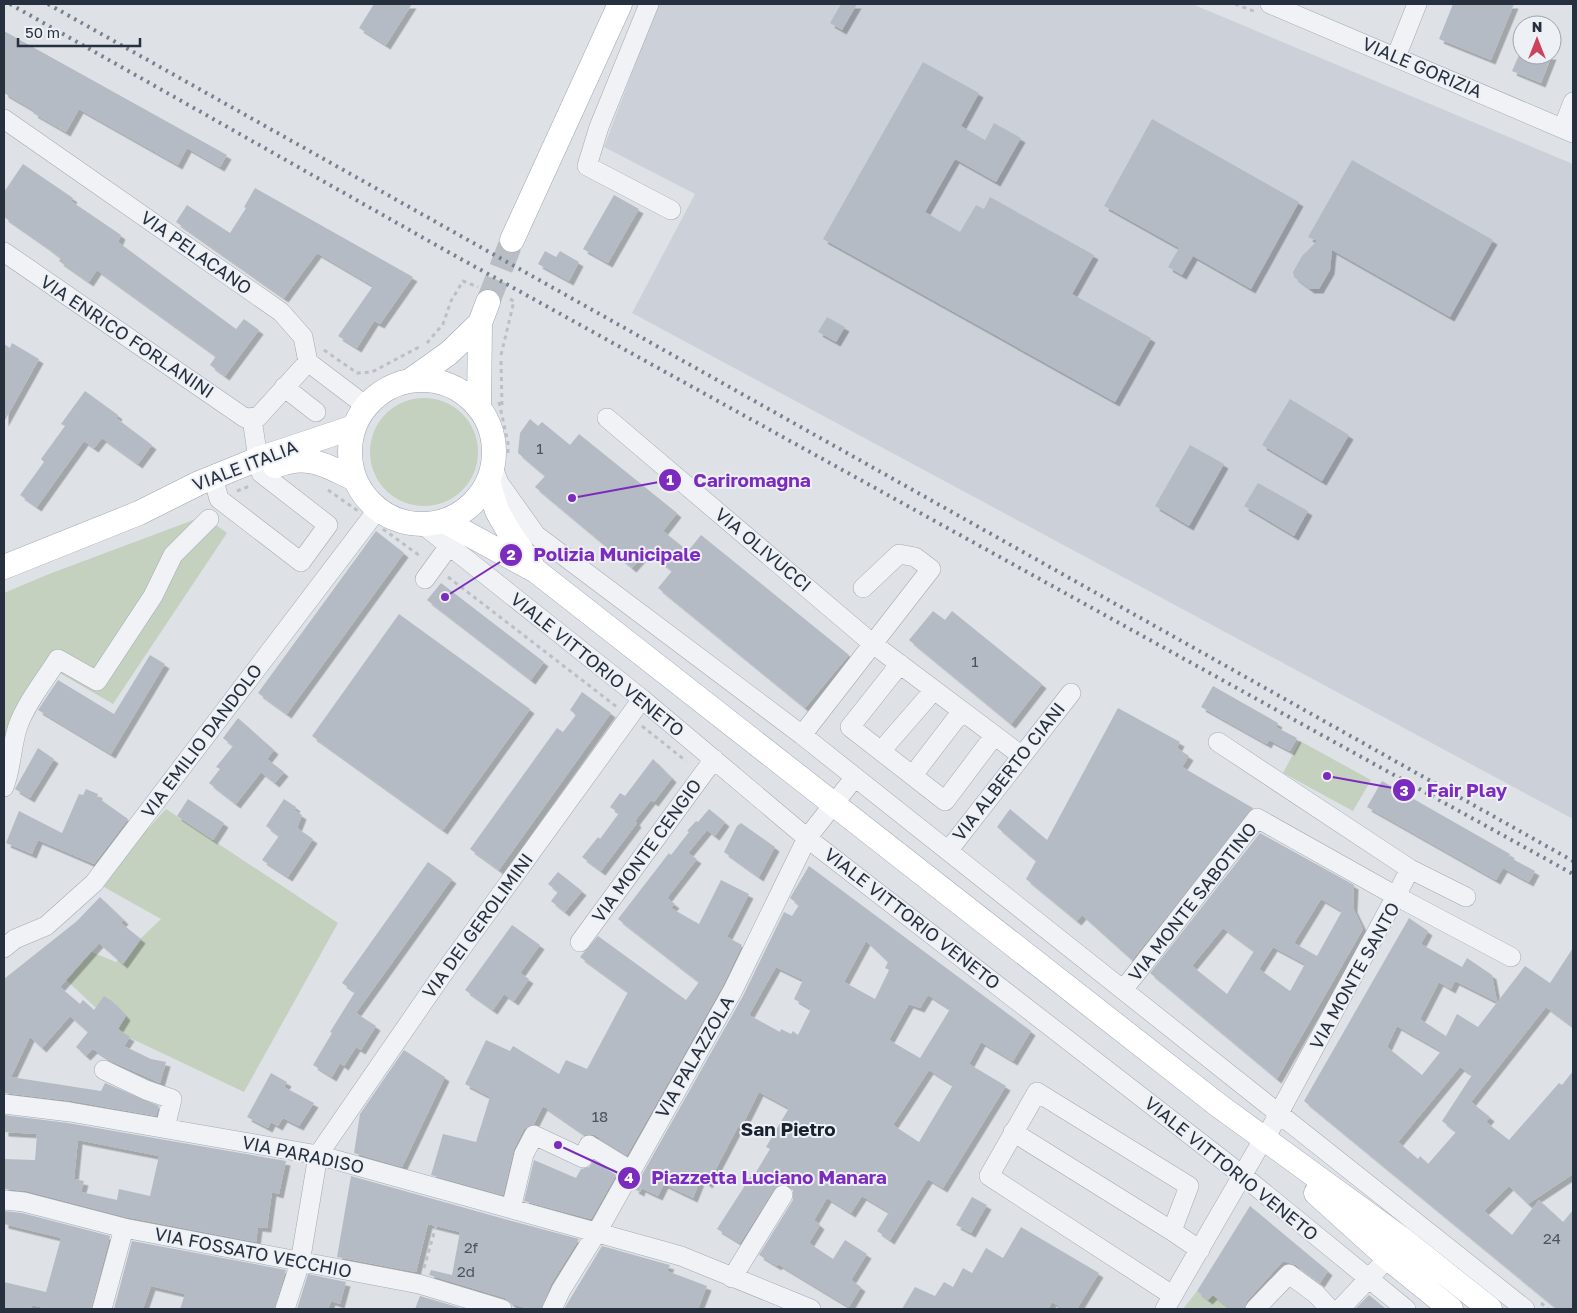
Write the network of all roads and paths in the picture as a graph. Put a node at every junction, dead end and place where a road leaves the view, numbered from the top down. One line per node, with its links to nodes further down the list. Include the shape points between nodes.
1 (620, 4): 10 (main road)
2 (649, 4): 9 (street, via 599,127 588,166)
3 (1270, 4): 5 (street, VIALE GORIZIA)
4 (1417, 4): 5 (street)
5 (1396, 57): 8 (street, VIALE GORIZIA)
6 (1573, 102): 8 (street)
7 (4, 119): 12 (street, VIA PELACANO, via 281,312 304,337)
8 (1568, 130)
9 (671, 210)
10 (512, 240)
11 (4, 252): 19 (street, VIA ENRICO FORLANINI, via 245,418)
12 (308, 362): 14 (street); 15 (street)
13 (411, 380): 15 (main road, via 394,385); 16 (main road, via 449,385); 16 (main road, via 449,353 484,312)
14 (284, 387): 17 (street); 19 (street, via 258,417)
15 (366, 406): 20 (main road)
16 (479, 408): 22 (main road, via 490,426 494,446)
17 (316, 412)
18 (607, 418): 33 (street, VIA OLIVUCCI)
19 (252, 419): 21 (street)
20 (354, 427): 21 (main road, VIALE ITALIA); 23 (main road, via 350,453)
21 (259, 466): 23 (main road, VIALE ITALIA, via 313,460); 24 (main road, VIALE ITALIA); 24 (street, via 328,525 301,562 219,499)
22 (490, 475): 27 (main road, via 477,499 462,512); 30 (main road, VIALE VITTORIO VENETO, via 497,511); 39 (street, VIALE VITTORIO VENETO, via 536,534)
23 (354, 479): 25 (main road, via 364,496)
24 (215, 484): 29 (main road, VIALE ITALIA)
25 (378, 509): 27 (main road, via 398,520); 54 (street, VIA EMILIO DANDOLO, via 94,883 46,926)
26 (209, 520): 47 (street, via 173,555 153,596 97,681 58,659 19,724 11,746)
27 (433, 522): 28 (street, VIALE VITTORIO VENETO); 30 (main road, VIALE VITTORIO VENETO)
28 (449, 546): 31 (street); 37 (street, VIALE VITTORIO VENETO)
29 (4, 567)
30 (536, 571): 48 (main road, VIALE VITTORIO VENETO)
31 (425, 579)
32 (863, 588): 33 (street, via 899,554 915,557 931,570)
33 (873, 644): 34 (street, VIA OLIVUCCI); 39 (street)
34 (900, 664): 35 (street, VIA OLIVUCCI); 42 (street, via 850,727)
35 (934, 690): 38 (street, VIA OLIVUCCI); 42 (street)
36 (1070, 693): 43 (street, VIA ALBERTO CIANI)
37 (642, 699): 44 (street, VIALE VITTORIO VENETO); 64 (street, VIA DEI GEROLIMINI, via 440,978)
38 (962, 711): 40 (street, VIA OLIVUCCI); 45 (street)
39 (802, 735): 46 (street, VIALE VITTORIO VENETO)
40 (994, 736): 43 (street, VIA OLIVUCCI); 45 (street, via 945,801)
41 (1218, 742): 51 (street)
42 (881, 751): 45 (street)
43 (1022, 756): 50 (street, VIA ALBERTO CIANI)
44 (714, 759): 49 (street, VIALE VITTORIO VENETO); 55 (street, VIA MONTE CENGIO)
45 (913, 775)
46 (855, 777): 48 (street, VIA PALAZZOLA); 50 (street, VIALE VITTORIO VENETO)
47 (4, 787)
48 (834, 804): 49 (street, VIA PALAZZOLA); 63 (main road, VIALE VITTORIO VENETO)
49 (807, 838): 65 (street, VIA PALAZZOLA, via 733,990); 66 (street, VIALE VITTORIO VENETO)
50 (948, 851): 57 (street, VIALE VITTORIO VENETO)
51 (1410, 869): 52 (street); 53 (street)
52 (1396, 896): 56 (street, VIA MONTE SANTO); 57 (street, VIA MONTE SABOTINO, via 1258,818); 60 (street, VIA MONTE SANTO)
53 (1466, 897)
54 (8, 939)
55 (580, 942)
56 (1511, 957)
57 (1123, 990): 60 (street, VIALE VITTORIO VENETO)
58 (104, 1070): 61 (street, via 172,1099)
59 (4, 1104): 61 (street, VIA PARADISO)
60 (1279, 1115): 63 (street, VIA MONTE SANTO); 73 (street, VIALE VITTORIO VENETO)
61 (165, 1128): 64 (street, VIA PARADISO)
62 (1013, 1132): 72 (street); 72 (street, via 1037,1092 1189,1186); 81 (street, via 989,1176)
63 (1263, 1141): 66 (street, VIA MONTE SANTO); 73 (main road, VIALE VITTORIO VENETO); 76 (main road, VIALE VITTORIO VENETO)
64 (318, 1156): 69 (street, VIA PARADISO); 77 (street)
65 (630, 1170): 69 (street, via 590,1145 583,1158 534,1135 524,1154); 74 (street, VIA PALAZZOLA)
66 (1242, 1175): 75 (street, VIA MONTE SANTO); 80 (street, VIALE VITTORIO VENETO)
67 (782, 1194): 79 (street)
68 (4, 1200): 71 (street, VIA FOSSATO VECCHIO, via 24,1202)
69 (512, 1209): 74 (street, VIA PARADISO)
70 (436, 1226): 78 (path)
71 (124, 1228): 77 (street, VIA FOSSATO VECCHIO); 83 (street)
72 (1172, 1231): 75 (street)
73 (1409, 1231): 82 (main road, VIALE VITTORIO VENETO)
74 (597, 1232): 79 (street, VIA PARADISO, via 681,1256); 86 (street, VIA PALAZZOLA)
75 (1200, 1250): 81 (street, VIA MONTE SANTO)
76 (1388, 1258): 80 (street); 92 (main road, VIALE VITTORIO VENETO)
77 (300, 1263): 84 (street); 85 (street, VIA FOSSATO VECCHIO, via 419,1284)
78 (424, 1268)
79 (732, 1278): 87 (street, VIA PARADISO)
80 (1368, 1279): 90 (street); 91 (street, VIALE VITTORIO VENETO)
81 (1169, 1302)
82 (1493, 1302): 93 (street, VIALE VITTORIO VENETO)
83 (102, 1309)
84 (285, 1309)
85 (502, 1309)
86 (552, 1309)
87 (811, 1309)
88 (1255, 1309): 89 (street, via 1289,1274)
89 (1330, 1309)
90 (1340, 1309)
91 (1406, 1309)
92 (1451, 1309)
93 (1525, 1309)

